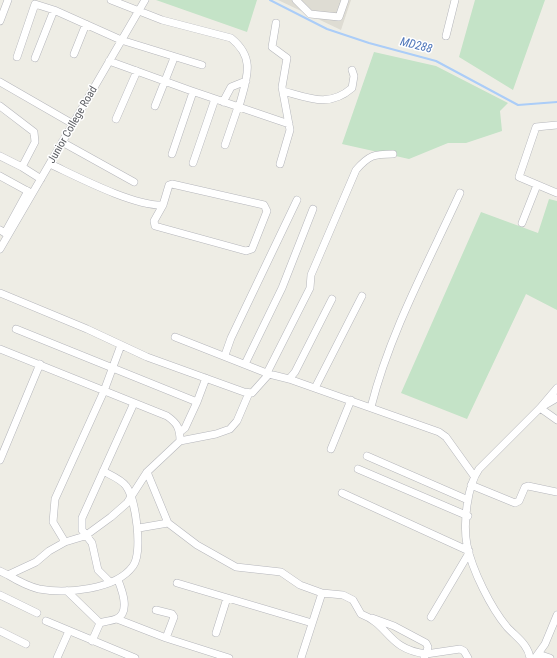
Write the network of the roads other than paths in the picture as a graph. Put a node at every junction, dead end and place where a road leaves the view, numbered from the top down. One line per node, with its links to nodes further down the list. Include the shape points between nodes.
1 (8, 0): 10 (street)
2 (111, 0): 9 (street)
3 (146, 0): 9 (street, Junior College Road)
4 (296, 0): 5 (street, via 310,14 339,16)
5 (345, 0)
6 (455, 0): 13 (street)
7 (44, 3): 8 (street); 16 (street, via 35,4)
8 (54, 10): 12 (street); 17 (street)
9 (138, 12): 14 (street, Junior College Road); 23 (street, via 231,38 246,54)
10 (0, 20)
11 (276, 23): 26 (street, via 272,46 288,59)
12 (86, 24): 14 (street); 15 (street)
13 (446, 36)
14 (122, 40): 18 (street); 19 (street, Junior College Road)
15 (74, 54)
16 (17, 57)
17 (35, 58)
18 (174, 58): 20 (street); 25 (street)
19 (109, 61): 22 (street); 34 (street, Junior College Road)
20 (202, 66)
21 (352, 70): 26 (street, via 352,88 328,101)
22 (137, 71): 25 (street); 33 (street)
23 (246, 81): 29 (street, via 231,87); 32 (street)
24 (0, 82): 34 (street)
25 (165, 82): 27 (street); 31 (street)
26 (282, 91): 35 (street)
27 (193, 92): 28 (street); 39 (street)
28 (215, 99): 29 (street); 42 (street)
29 (223, 102): 32 (street)
30 (0, 106): 45 (street, via 34,132 35,142)
31 (154, 106)
32 (238, 107): 35 (street); 38 (street)
33 (116, 119)
34 (73, 124): 37 (street, Junior College Road)
35 (289, 124): 44 (street, via 288,140)
36 (557, 124): 49 (street, via 536,127 519,177)
37 (62, 142): 43 (street, Junior College Road); 48 (street)
38 (225, 144)
39 (172, 154)
40 (393, 154): 71 (street, via 378,154 367,158 356,170 311,274 310,288)
41 (0, 156): 45 (street)
42 (193, 162)
43 (50, 164): 47 (street, Junior College Road); 54 (street, via 151,206)
44 (280, 164)
45 (22, 167): 47 (street)
46 (0, 176): 50 (street)
47 (41, 179): 50 (street, Junior College Road)
48 (134, 182)
49 (537, 185): 52 (street); 57 (street)
50 (30, 193): 55 (street, Junior College Road)
51 (460, 193): 82 (street, via 400,324 377,383)
52 (557, 193)
53 (297, 200): 67 (street)
54 (163, 205): 54 (street, via 172,184 264,205 267,211 252,249 246,251 155,226 154,221)
55 (21, 208): 58 (street, via 5,233); 59 (street, Junior College Road)
56 (314, 209): 69 (street, via 282,288)
57 (522, 224)
58 (0, 230)
59 (0, 249)
60 (0, 293): 65 (street)
61 (362, 296): 74 (street)
62 (332, 299): 73 (street)
63 (16, 328): 70 (street)
64 (175, 337): 67 (street)
65 (121, 345): 70 (street); 72 (street)
66 (0, 348): 68 (street)
67 (225, 355): 69 (street)
68 (40, 364): 76 (street); 89 (street)
69 (244, 364): 71 (street)
70 (112, 368): 76 (street); 80 (street)
71 (268, 374): 73 (street); 77 (street, via 256,390)
72 (206, 378): 77 (street); 80 (street)
73 (289, 379): 74 (street)
74 (315, 388): 79 (street)
75 (557, 388): 83 (street)
76 (104, 391): 81 (street); 103 (street, via 55,499 53,522)
77 (249, 393): 86 (street, via 237,421 230,429)
78 (557, 398): 83 (street)
79 (351, 400): 82 (street); 87 (street)
80 (197, 402): 85 (street, via 185,428)
81 (134, 403): 85 (street, via 175,421); 91 (street)
82 (371, 407): 93 (street, via 439,432 446,437)
83 (540, 408): 84 (street); 93 (street)
84 (557, 420)
85 (180, 432): 86 (street)
86 (180, 441): 92 (street)
87 (331, 449)
88 (367, 456): 98 (street)
89 (0, 460)
90 (358, 469): 99 (street)
91 (103, 471): 97 (street, via 127,486); 102 (street, via 82,518)
92 (146, 472): 97 (street); 100 (street)
93 (474, 476): 94 (street)
94 (471, 485): 95 (street, via 515,502 519,501 525,487 528,486); 98 (street)
95 (557, 492)
96 (342, 493): 104 (street)
97 (131, 498): 101 (street); 102 (street, via 112,518)
98 (468, 500): 99 (street)
99 (468, 516): 104 (street)
100 (168, 522): 101 (street); 111 (street, via 198,546 236,567 281,572 300,585)
101 (139, 528): 107 (street, via 134,565)
102 (86, 533): 103 (street); 108 (street, via 94,549 98,570)
103 (65, 542): 106 (street, via 36,562)
104 (469, 552): 117 (street); 137 (street, via 491,602 507,627 523,642)
105 (0, 571): 106 (street)
106 (8, 575): 110 (street, via 39,589)
107 (118, 580): 108 (street); 119 (street, via 125,598)
108 (110, 582): 110 (street, via 95,587)
109 (177, 583): 113 (street)
110 (67, 590): 121 (street)
111 (322, 593): 118 (street, via 348,597 353,600 361,614); 122 (street)
112 (0, 595): 115 (street)
113 (227, 598): 122 (street); 125 (street)
114 (156, 610): 126 (street, via 172,614 174,617)
115 (38, 614)
116 (557, 615): 130 (street, via 552,630)
117 (431, 617)
118 (372, 618): 129 (street, via 400,647); 129 (street, via 426,643 428,647)
119 (117, 619): 121 (street); 126 (street)
120 (46, 621): 124 (street)
121 (100, 623): 127 (street)
122 (312, 624): 135 (street)
123 (0, 631): 128 (street)
124 (69, 631): 127 (street); 132 (street)
125 (216, 632)
126 (166, 638): 131 (street)
127 (92, 641): 133 (street)
128 (26, 644)
129 (425, 656): 136 (street, via 460,649)
130 (536, 656): 138 (street)
131 (215, 657): 134 (street)
132 (57, 658)
133 (134, 658)
134 (229, 658)
135 (301, 658)
136 (468, 658)
137 (530, 658)
138 (550, 658)

